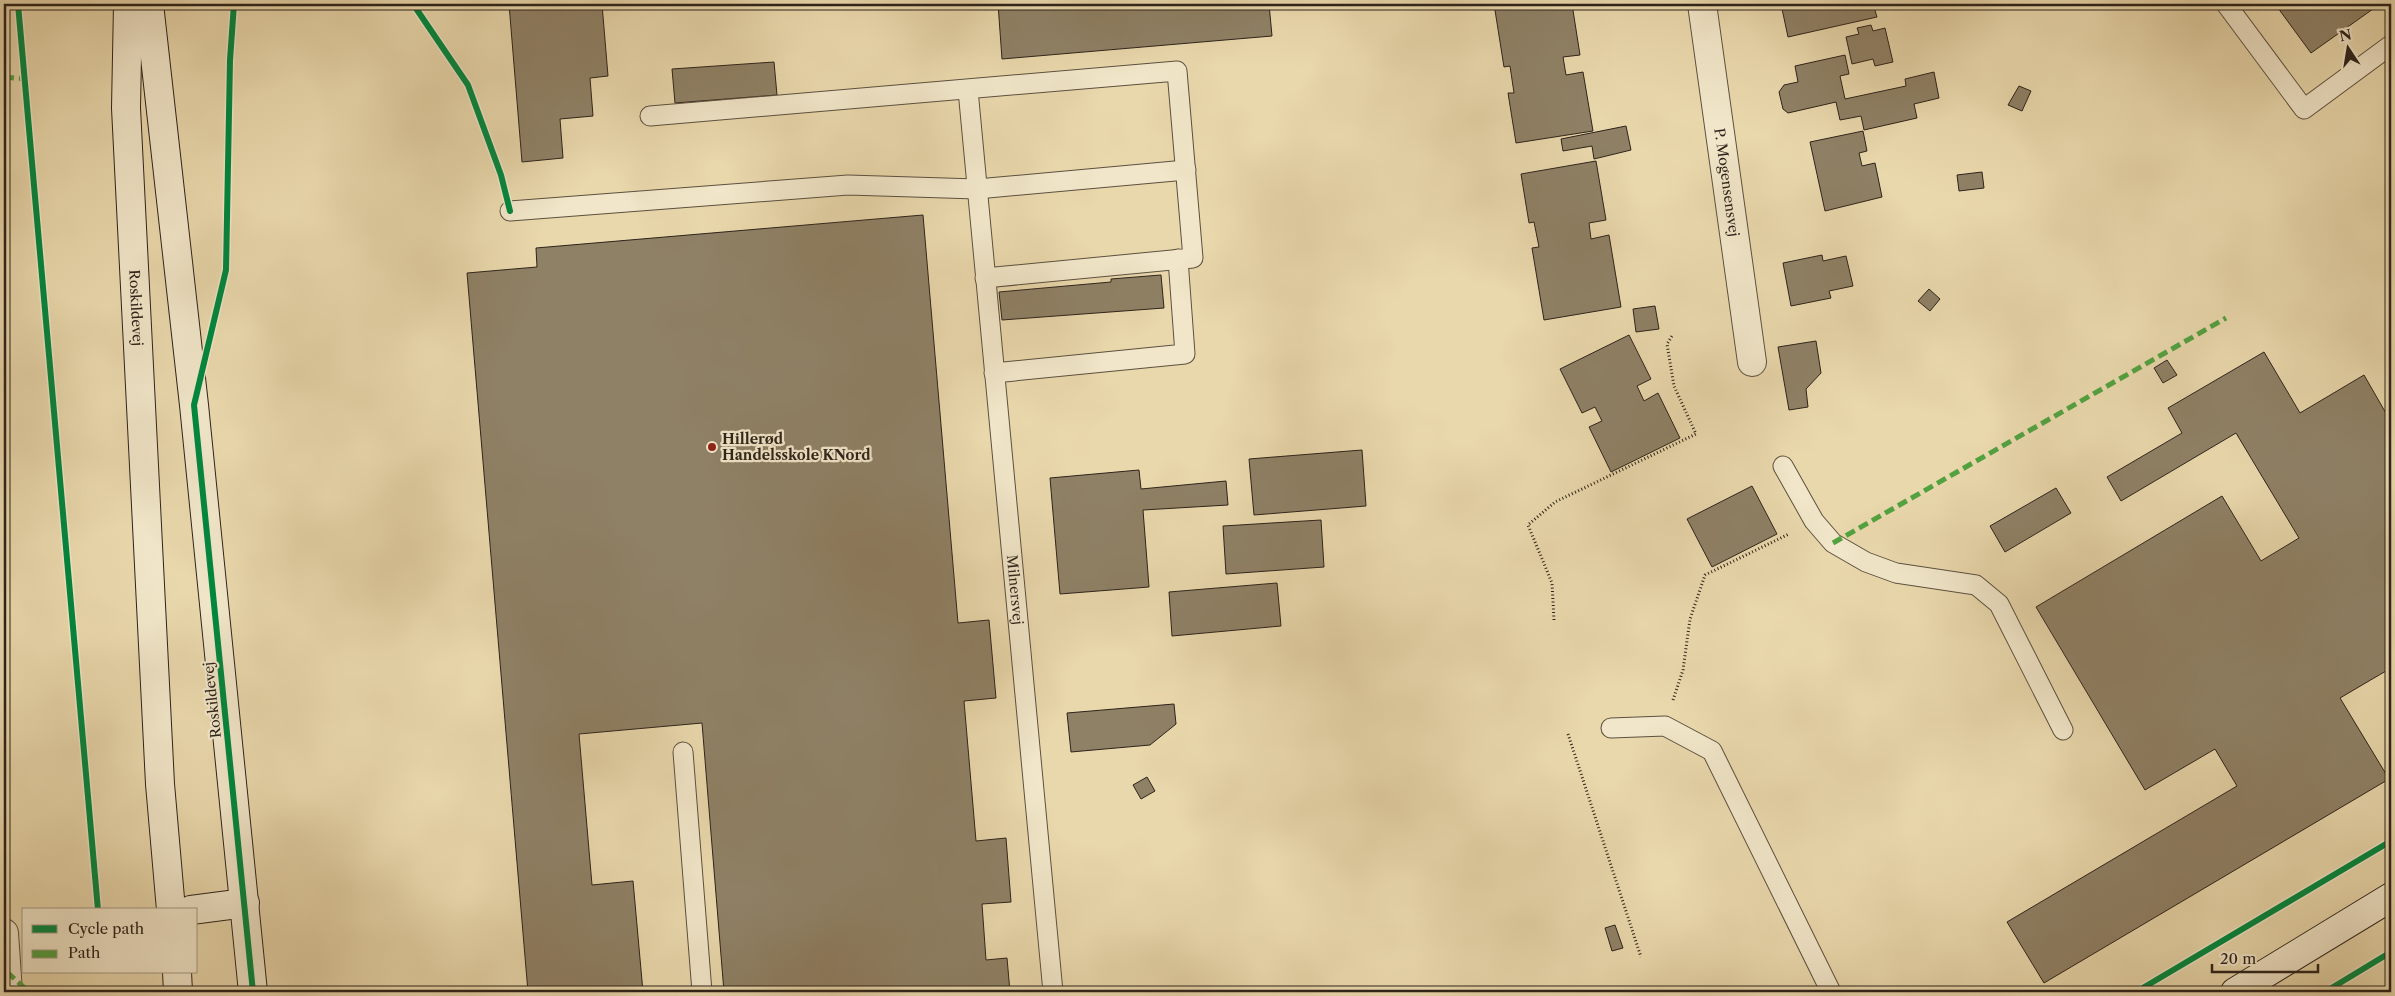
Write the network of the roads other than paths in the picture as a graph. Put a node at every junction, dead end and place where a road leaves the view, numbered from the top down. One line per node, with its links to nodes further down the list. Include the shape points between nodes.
1 (128, 4): 21 (street, Roskildevej, via 126,108 160,784)
2 (148, 4): 20 (street, Roskildevej, via 195,415)
3 (1702, 4): 13 (street, P. Mogensensvej)
4 (2226, 4): 5 (lane, via 2304,110)
5 (2391, 45)
6 (968, 90): 7 (lane); 8 (lane, via 1178,71); 9 (lane, Milnersvej)
7 (650, 116)
8 (1186, 170): 9 (lane); 11 (lane, via 1193,258)
9 (977, 189): 10 (lane, via 848,185); 12 (lane, Milnersvej)
10 (510, 211)
11 (1178, 259): 12 (lane); 14 (lane, via 1185,354)
12 (985, 278): 14 (lane, Milnersvej)
13 (1752, 362)
14 (994, 373): 30 (lane, Milnersvej)
15 (1783, 466): 17 (lane, via 1814,521 1833,543 1866,562 1896,573 1976,585 1999,604)
16 (1611, 728): 31 (lane, via 1665,726 1712,752)
17 (2063, 730)
18 (682, 752): 29 (lane)
19 (2391, 897): 32 (street)
20 (245, 903): 22 (street); 28 (street, Roskildevej)
21 (171, 908)
22 (198, 909)
23 (4, 933): 24 (street)
24 (4, 943): 26 (street)
25 (177, 974): 27 (street)
26 (8, 992)
27 (178, 992)
28 (253, 992)
29 (702, 992)
30 (1052, 992)
31 (1831, 992)
32 (2234, 992)

